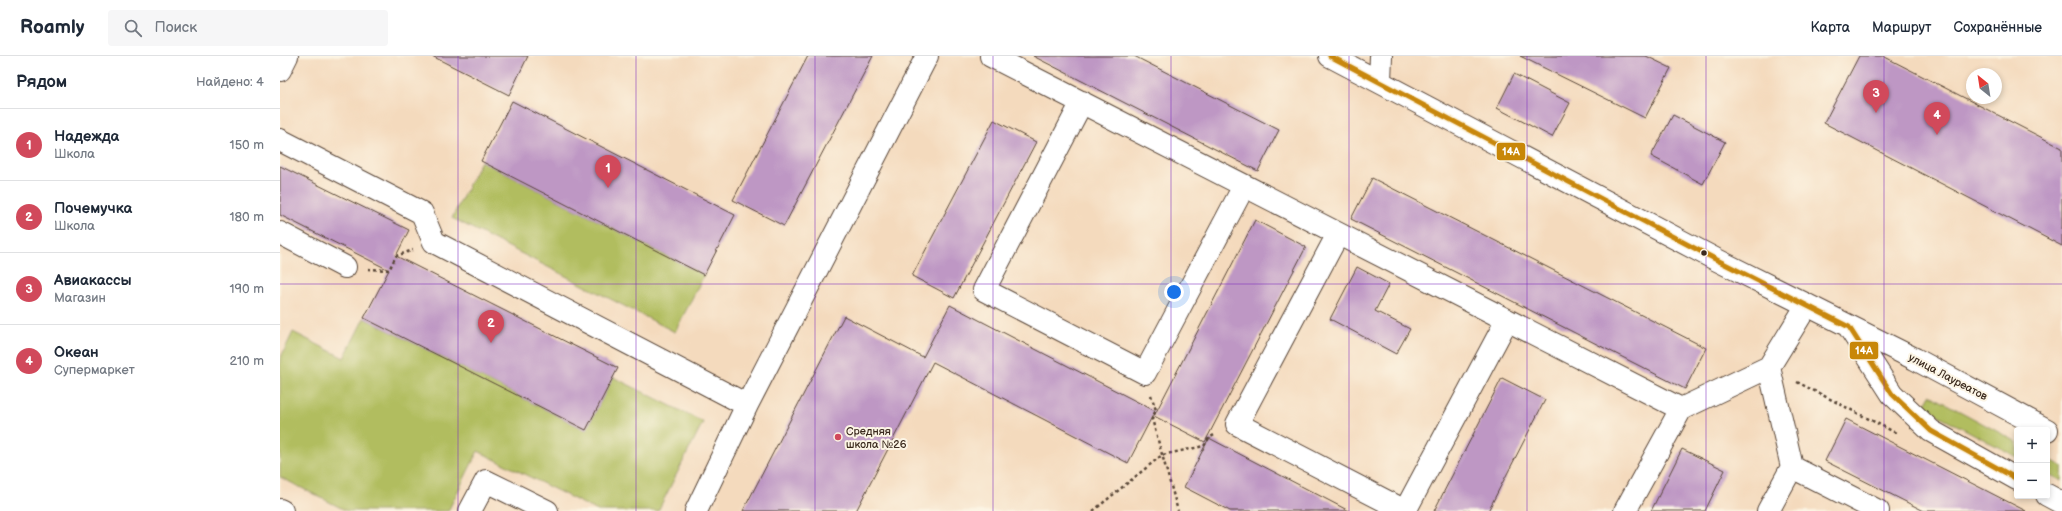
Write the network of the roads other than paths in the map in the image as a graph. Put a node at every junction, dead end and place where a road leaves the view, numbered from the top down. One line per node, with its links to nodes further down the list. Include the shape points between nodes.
1 (287, 56): 6 (street)
2 (927, 56): 18 (street)
3 (991, 56): 8 (street)
4 (1330, 56): 7 (street, улица Лауреатов)
5 (1381, 56): 7 (street)
6 (280, 70)
7 (1380, 81): 14 (street, улица Лауреатов)
8 (1082, 102): 10 (street); 10 (street, via 984,290 1145,373)
9 (280, 140): 18 (street, via 422,213 434,242)
10 (1244, 186): 12 (street)
11 (280, 232): 13 (street)
12 (1338, 234): 15 (street); 15 (street, via 1237,424 1405,511)
13 (345, 267)
14 (1807, 306): 16 (street, улица Лауреатов); 17 (street)
15 (1507, 320): 19 (street)
16 (1849, 327): 20 (street, улица Лауреатов, via 1915,359); 24 (street, via 1892,394 1931,431)
17 (1769, 367): 19 (street); 23 (street)
18 (747, 405): 29 (street)
19 (1681, 409): 30 (street)
20 (2041, 427)
21 (2050, 432): 22 (street, улица Лауреатов)
22 (2062, 438)
23 (1792, 467): 31 (street); 32 (street)
24 (2014, 477)
25 (2050, 497): 26 (street)
26 (2062, 503)
27 (470, 511): 28 (street, via 486,481)
28 (547, 511)
29 (696, 511)
30 (1625, 511)
31 (1768, 511)
32 (1878, 511)

